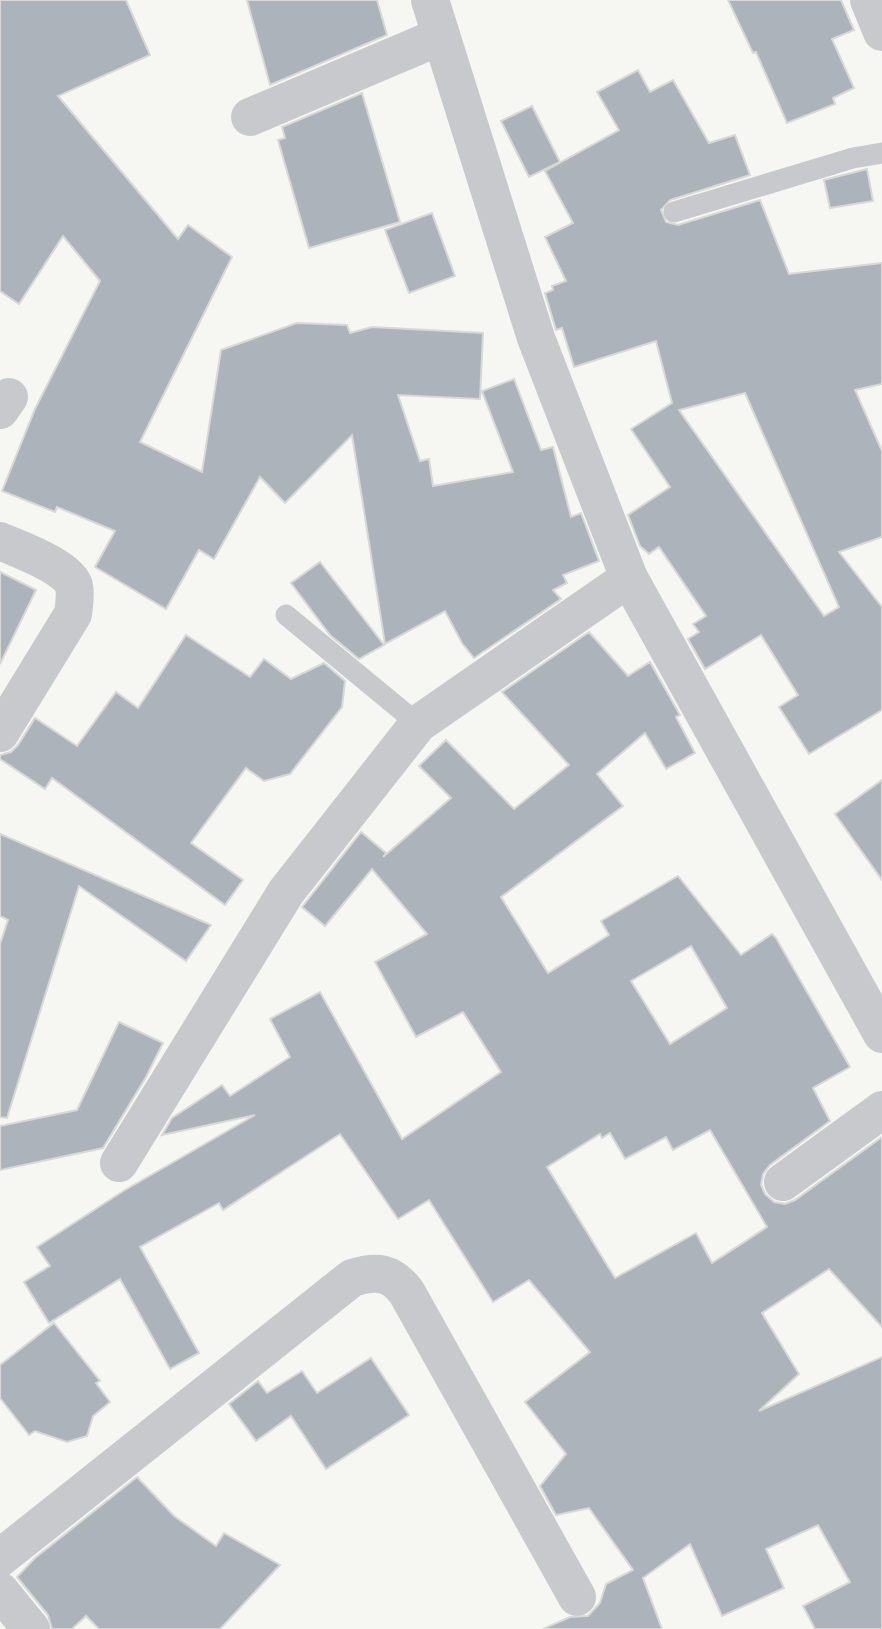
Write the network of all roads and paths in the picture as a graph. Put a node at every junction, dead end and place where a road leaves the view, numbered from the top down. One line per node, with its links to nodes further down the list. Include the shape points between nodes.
1 (869, 0): 3 (street)
2 (436, 18): 4 (street); 8 (street, via 536,338)
3 (882, 32)
4 (250, 117)
5 (882, 153): 6 (lane)
6 (674, 212)
7 (0, 541): 11 (street, via 62,572 74,584 75,599 73,614)
8 (629, 578): 10 (street); 12 (street)
9 (286, 615): 10 (lane)
10 (418, 724): 14 (street, via 286,892)
11 (0, 733)
12 (882, 1034)
13 (882, 1110): 15 (street)
14 (119, 1163)
15 (783, 1182)
16 (0, 1558): 18 (street, via 352,1278 385,1273 398,1280 407,1293)
17 (0, 1591): 19 (street)
18 (577, 1597)
19 (31, 1629)

